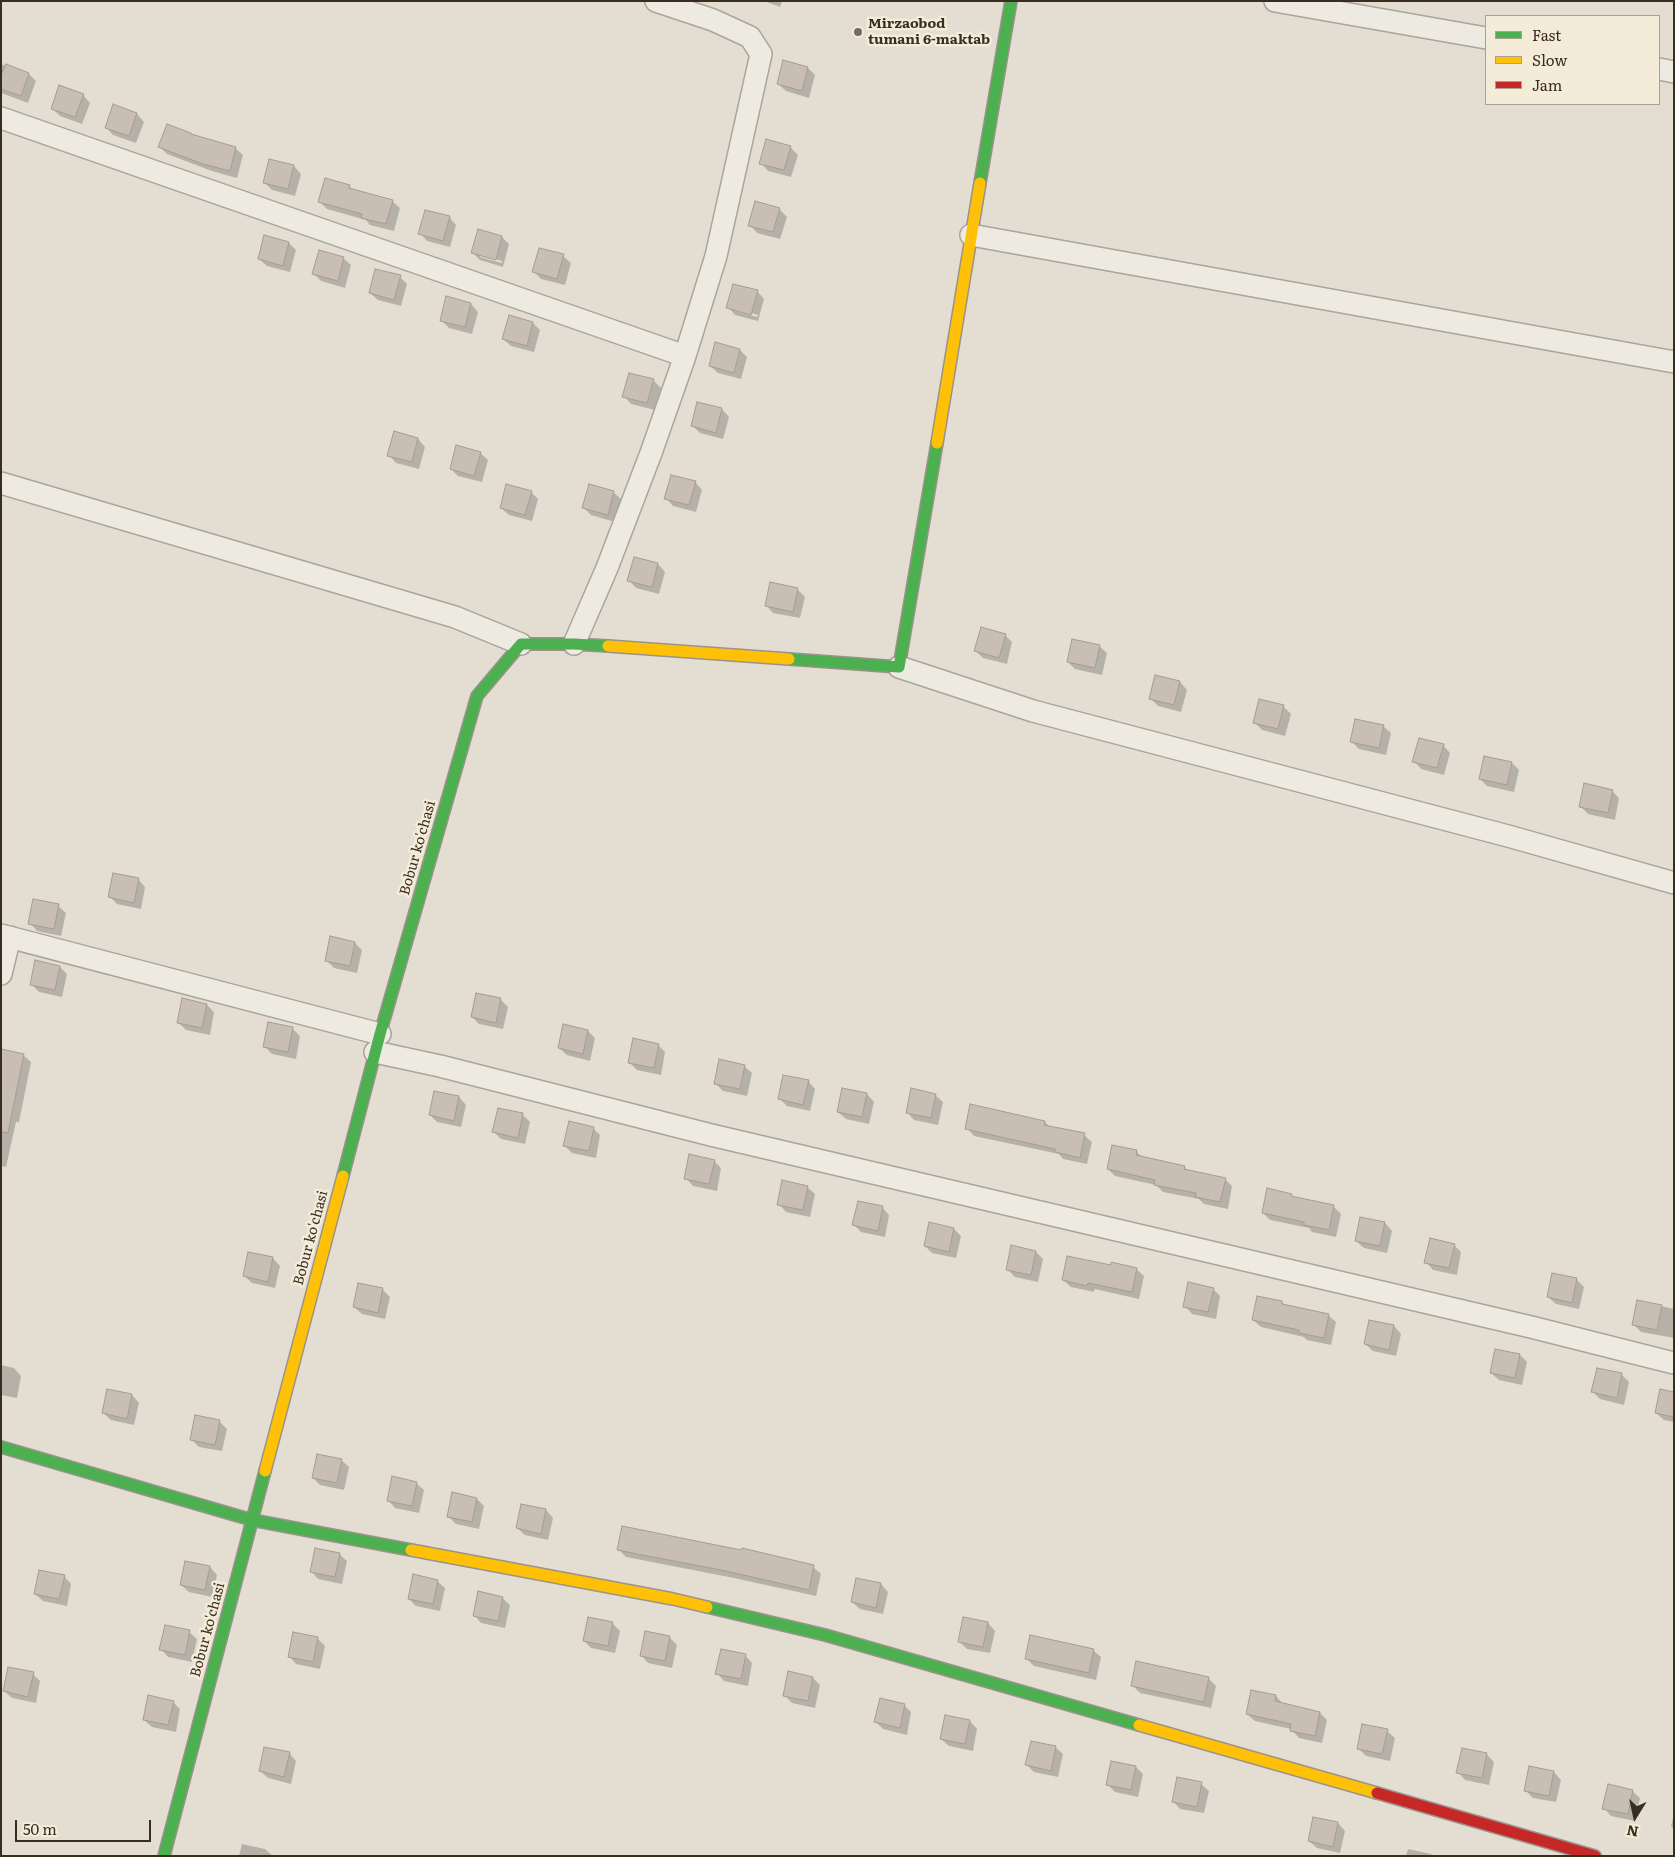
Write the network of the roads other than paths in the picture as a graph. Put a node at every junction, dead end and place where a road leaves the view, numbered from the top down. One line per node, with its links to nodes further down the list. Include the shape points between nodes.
1 (656, 1): 9 (street, via 713,20 750,37 761,54 716,256)
2 (1011, 1): 8 (street)
3 (1275, 1): 4 (street)
4 (1485, 38)
5 (1660, 69): 6 (street)
6 (1674, 72)
7 (1, 118): 9 (street)
8 (971, 235): 10 (street); 14 (street)
9 (685, 356): 13 (street, via 648,462)
10 (1674, 362)
11 (1, 483): 12 (street, via 456,617)
12 (521, 644): 13 (street); 18 (street, Bobur ko'chasi, via 478,696)
13 (574, 644): 14 (street)
14 (899, 667): 15 (street, via 1033,711)
15 (1674, 883)
16 (6, 936): 17 (street); 18 (street)
17 (1, 974)
18 (378, 1043): 19 (street, via 440,1066 720,1137); 21 (street, Bobur ko'chasi)
19 (1674, 1363)
20 (1, 1448): 21 (street)
21 (252, 1520): 22 (street, Bobur ko'chasi); 23 (street, via 673,1599 825,1635)
22 (164, 1856)
23 (1595, 1856)

